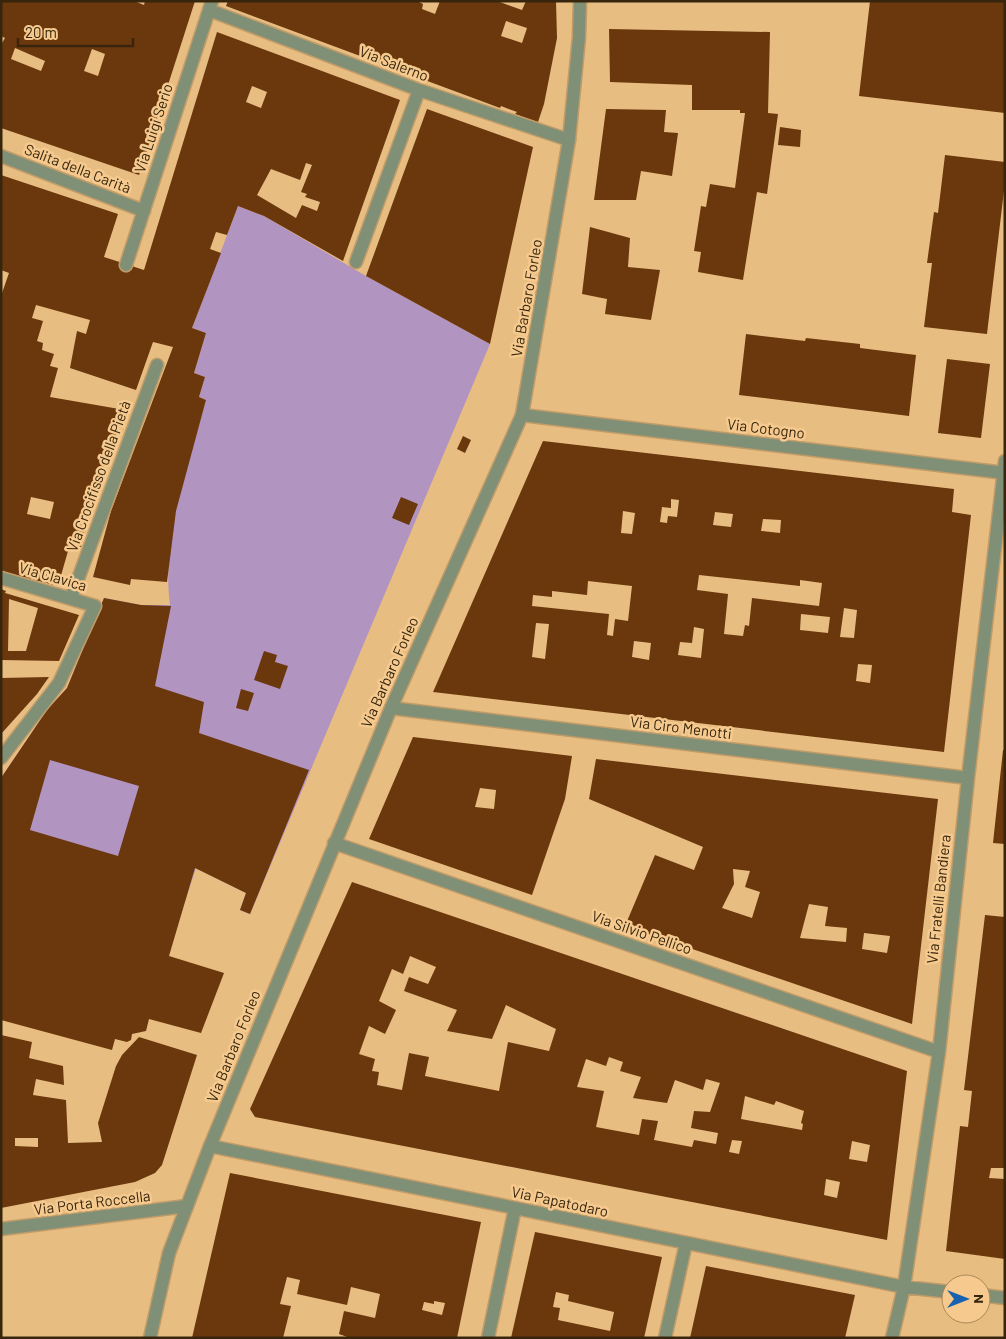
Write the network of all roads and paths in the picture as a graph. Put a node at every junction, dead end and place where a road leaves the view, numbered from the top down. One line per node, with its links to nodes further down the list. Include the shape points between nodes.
1 (580, 1): 4 (street, Via Barbaro Forleo)
2 (210, 6): 3 (street, Via Salerno); 6 (street, Via Luigi Serio)
3 (419, 90): 4 (street, Via Salerno); 7 (street)
4 (569, 140): 10 (street, Via Barbaro Forleo)
5 (1, 156): 6 (street, Salita della Carità)
6 (144, 211): 8 (street, Via Luigi Serio)
7 (356, 262)
8 (126, 265)
9 (156, 365): 13 (street, Via Crocifisso della Pietà)
10 (522, 415): 11 (street, Via Cotogno); 14 (street, Via Barbaro Forleo)
11 (1004, 469): 16 (street, Via Fratelli Bandiera)
12 (1, 578): 13 (street, Via Clavica)
13 (71, 598): 15 (street, Via Clavica, via 95,606 59,683)
14 (391, 708): 16 (street, Via Ciro Menotti); 17 (street, Via Barbaro Forleo)
15 (1, 758)
16 (968, 778): 18 (street, Via Fratelli Bandiera)
17 (334, 843): 18 (street, Via Silvio Pellico); 19 (street, Via Barbaro Forleo)
18 (939, 1052): 24 (street, Via Fratelli Bandiera)
19 (210, 1146): 20 (street, Via Barbaro Forleo); 21 (street, Via Papatodaro)
20 (186, 1206): 22 (street, Via Porta Roccella); 28 (street, Via Barbaro Forleo, via 169,1253)
21 (515, 1208): 23 (street, Via Papatodaro); 29 (street)
22 (1, 1230)
23 (686, 1243): 24 (street, Via Papatodaro); 30 (street)
24 (904, 1287): 25 (street, Via Papatodaro); 31 (street, Via Fratelli Bandiera)
25 (941, 1291)
26 (991, 1296): 27 (street)
27 (1005, 1298)
28 (150, 1338)
29 (488, 1338)
30 (665, 1338)
31 (892, 1338)

